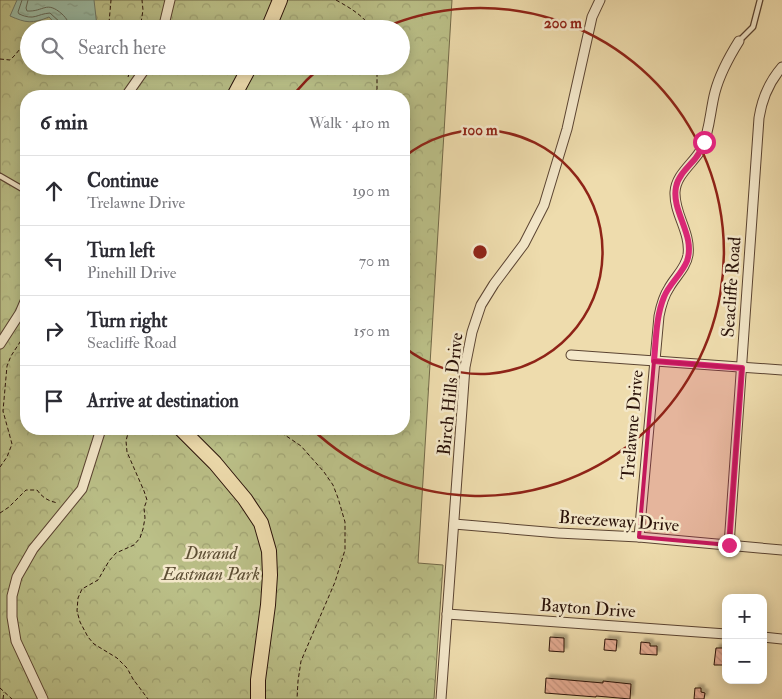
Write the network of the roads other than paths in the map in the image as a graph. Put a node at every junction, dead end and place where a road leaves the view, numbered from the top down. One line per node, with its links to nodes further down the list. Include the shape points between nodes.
1 (170, 0): 5 (street)
2 (280, 0): 6 (main road)
3 (600, 0): 23 (street, Birch Hills Drive, via 592,18 567,129 544,205 524,244 481,305 472,332 466,367)
4 (760, 0): 7 (lane, via 753,27)
5 (165, 20)
6 (272, 20)
7 (739, 41): 18 (street, Trelawne Drive, via 718,80 704,142 676,183 675,198 688,242 688,254 683,268 664,296)
8 (782, 67): 19 (street, Seacliffe Road, via 765,94 759,118)
9 (141, 75): 11 (street)
10 (245, 75): 12 (main road)
11 (130, 90)
12 (237, 90)
13 (0, 176): 14 (lane)
14 (20, 188)
15 (20, 313): 16 (street)
16 (0, 344)
17 (571, 355): 18 (street)
18 (654, 361): 19 (street); 24 (street, Trelawne Drive)
19 (742, 368): 20 (street); 25 (street, Seacliffe Road)
20 (782, 370)
21 (99, 435): 31 (street, via 82,489 33,549 17,577 12,596 16,641)
22 (187, 435): 32 (main road, via 245,499 261,523 269,551 268,604)
23 (454, 524): 24 (street, Breezeway Drive); 27 (street, Birch Hills Drive)
24 (639, 537): 25 (street, Breezeway Drive)
25 (729, 545): 26 (street, Breezeway Drive)
26 (782, 550)
27 (447, 614): 28 (street, Bayton Drive); 33 (street, Birch Hills Drive)
28 (722, 634)
29 (767, 638): 30 (street)
30 (782, 639)
31 (43, 699)
32 (258, 699)
33 (441, 699)

